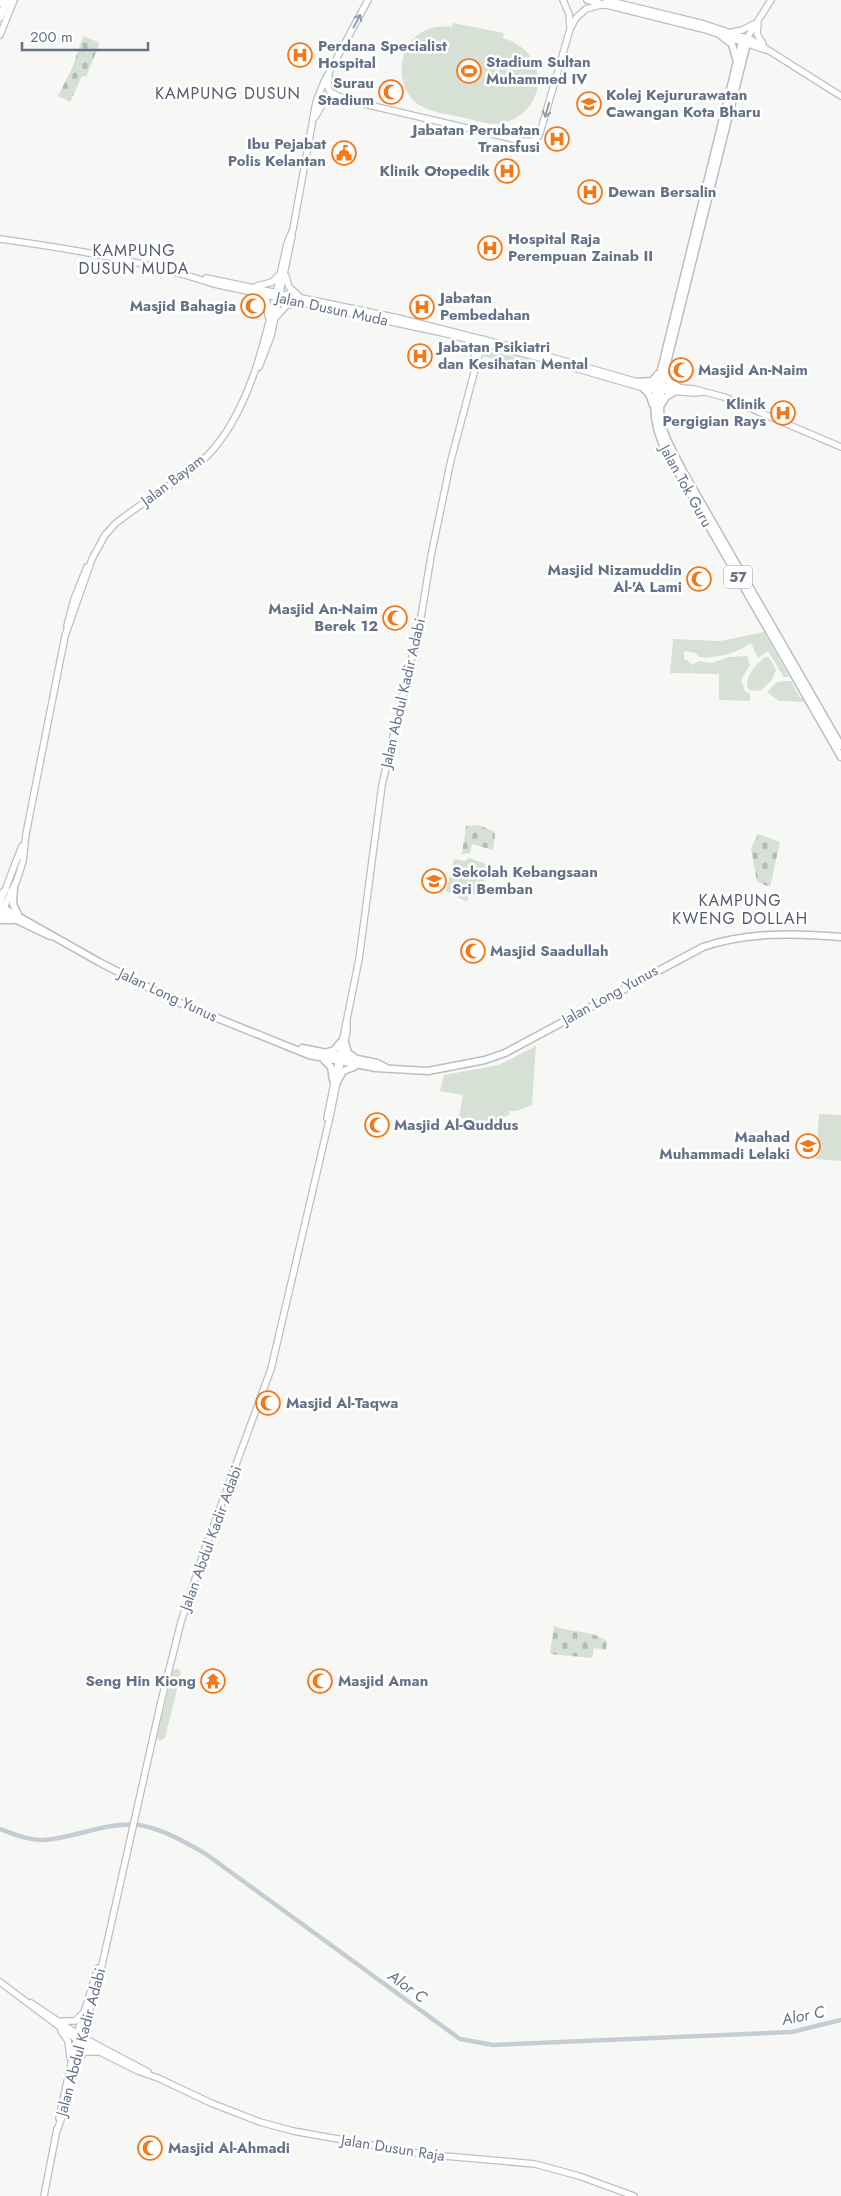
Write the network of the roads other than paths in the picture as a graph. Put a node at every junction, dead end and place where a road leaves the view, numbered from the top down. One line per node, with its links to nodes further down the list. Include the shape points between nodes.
1 (368, 0): 16 (main road, Jalan Bayam, one-way to 1)
2 (563, 0): 9 (main road, via 569,14)
3 (587, 0): 6 (main road)
4 (771, 0): 8 (main road)
5 (12, 1): 7 (highway); 12 (main road)
6 (607, 1): 9 (main road, via 586,9); 10 (main road); 11 (main road)
7 (0, 17)
8 (758, 20): 10 (main road, via 742,30); 13 (main road); 14 (main road, via 757,34)
9 (570, 29): 20 (main road, one-way to 20, via 539,136 532,141)
10 (731, 32): 13 (main road)
11 (719, 34): 13 (main road); 15 (main road, via 732,44)
12 (0, 35)
13 (746, 40): 14 (main road); 15 (main road, Jalan Tok Guru / 57); 35 (main road, Jalan Tok Guru / 57)
14 (766, 50): 19 (main road)
15 (737, 62): 35 (main road, Jalan Tok Guru / 57)
16 (331, 70): 17 (main road, Jalan Bayam); 18 (main road, via 328,89)
17 (318, 96): 18 (main road); 21 (main road, Jalan Bayam)
18 (335, 96): 20 (main road)
19 (841, 96)
20 (347, 100): 21 (main road, Jalan Bayam, via 325,100)
21 (314, 119): 22 (main road, Jalan Bayam)
22 (293, 229): 24 (main road); 25 (main road, Jalan Bayam)
23 (0, 239): 26 (main road, via 109,257)
24 (287, 266): 27 (main road); 28 (main road, via 289,287)
25 (280, 272): 26 (main road, via 272,282); 27 (main road, Jalan Bayam)
26 (252, 290): 27 (main road); 30 (main road, via 267,302)
27 (278, 295): 28 (main road); 29 (main road); 30 (main road, Jalan Bayam)
28 (307, 301): 29 (main road, via 287,305); 31 (main road, Jalan Dusun Muda); 32 (main road, via 398,318)
29 (275, 319): 37 (main road, via 267,349)
30 (268, 326): 37 (main road, Jalan Bayam)
31 (463, 339): 32 (main road, Jalan Dusun Muda); 34 (main road, via 473,346)
32 (481, 341): 33 (main road, Jalan Dusun Muda); 34 (main road, Jalan Abdul Kadir Adabi); 36 (main road)
33 (502, 348): 34 (main road, via 484,350); 38 (main road, Jalan Dusun Muda)
34 (477, 359): 53 (main road, Jalan Abdul Kadir Adabi, via 451,460 420,623 381,792 361,944)
35 (664, 368): 36 (main road, via 654,380); 39 (main road, Jalan Tok Guru / 57); 40 (main road, via 669,382)
36 (636, 382): 39 (main road)
37 (249, 387): 45 (main road, Jalan Bayam, via 215,448 196,466 115,524 102,539 82,577 68,619)
38 (643, 388): 39 (main road, Jalan Dusun Muda); 41 (main road)
39 (659, 388): 40 (main road); 41 (main road, Jalan Tok Guru / 57)
40 (677, 390): 41 (main road); 42 (main road, via 704,392 736,401)
41 (656, 410): 43 (main road, Jalan Tok Guru / 57, via 683,471); 44 (main road, Jalan Tok Guru / 57, via 656,427 667,454)
42 (841, 447)
43 (841, 746)
44 (841, 757)
45 (26, 834): 46 (main road, via 22,867); 47 (main road)
46 (14, 888): 49 (main road); 50 (main road, via 12,904)
47 (6, 890): 48 (main road); 49 (main road)
48 (0, 895)
49 (1, 909): 50 (main road, Jalan Long Yunus)
50 (20, 919): 51 (main road); 54 (main road, Jalan Long Yunus, via 44,935 54,937 175,1001)
51 (0, 920)
52 (840, 936): 56 (main road, Jalan Long Yunus, via 767,935 719,942 687,954 494,1057 437,1070)
53 (343, 1042): 54 (main road); 55 (main road, Jalan Abdul Kadir Adabi); 56 (main road, via 351,1056)
54 (321, 1056): 55 (main road, Jalan Long Yunus); 57 (main road, via 329,1064)
55 (339, 1059): 56 (main road, Jalan Long Yunus); 57 (main road, Jalan Abdul Kadir Adabi)
56 (363, 1064): 57 (main road, via 347,1068)
57 (335, 1081): 59 (main road, Jalan Abdul Kadir Adabi, via 271,1369 191,1589 160,1706 104,1953)
58 (0, 1982): 60 (main road)
59 (86, 2014): 60 (main road, via 71,2022); 61 (main road, Jalan Abdul Kadir Adabi); 62 (main road, via 87,2033)
60 (58, 2023): 61 (main road); 64 (main road, via 68,2042)
61 (79, 2038): 62 (main road, Jalan Dusun Raja); 63 (main road, Jalan Dusun Raja); 64 (main road, Jalan Abdul Kadir Adabi)
62 (96, 2044): 65 (main road, Jalan Dusun Raja)
63 (101, 2053): 64 (main road, via 84,2052); 65 (main road, Jalan Dusun Raja)
64 (72, 2066): 66 (main road, Jalan Abdul Kadir Adabi, via 60,2106)
65 (158, 2078): 67 (main road, Jalan Dusun Raja, via 223,2108 284,2129 422,2154 535,2164)
66 (44, 2196)
67 (634, 2196)

